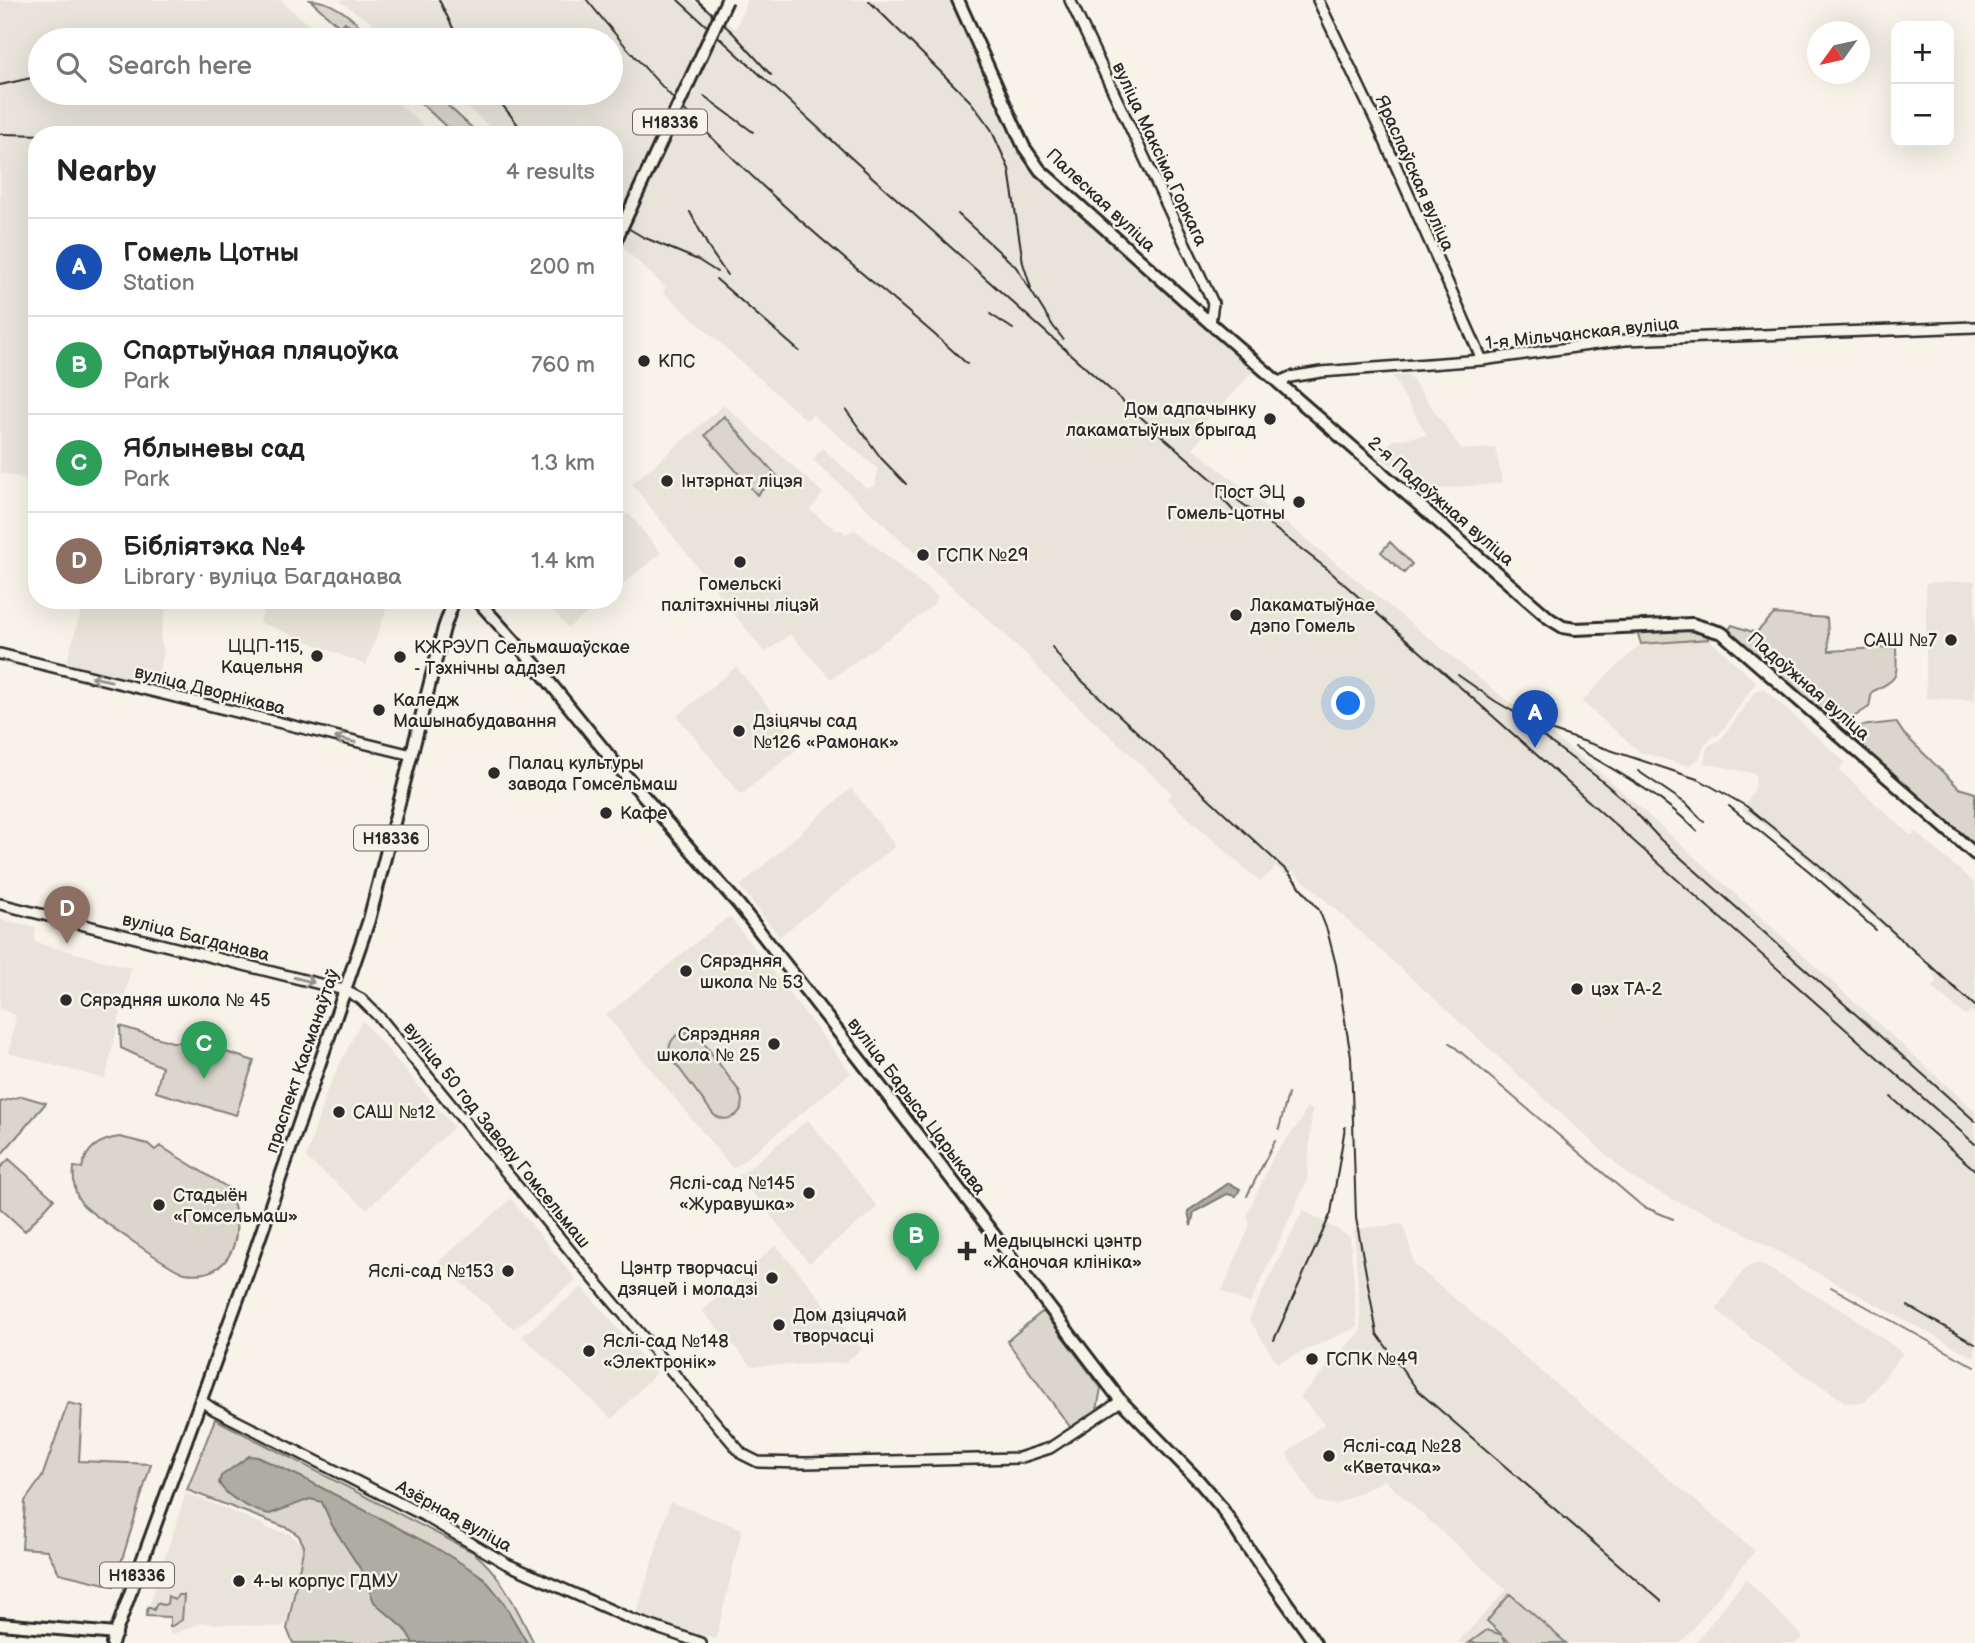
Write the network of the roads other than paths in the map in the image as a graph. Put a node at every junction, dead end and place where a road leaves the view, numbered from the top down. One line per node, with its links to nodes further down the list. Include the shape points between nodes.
1 (727, 0): 5 (main road, Н18336, bridge)
2 (957, 0): 6 (main road, Палеская вуліца, via 1034,162)
3 (1070, 0): 6 (street, вуліца Максіма Горкага, via 1213,303)
4 (1318, 0): 8 (street, Яраслаўская вуліца)
5 (623, 225)
6 (1210, 323): 9 (main road, Палеская вуліца)
7 (1975, 327): 8 (street, 1-я Мільчанская вуліца, via 1625,340)
8 (1482, 360): 9 (street, 1-я Мільчанская вуліца, via 1321,372)
9 (1279, 382): 12 (main road, 2-я Падоўжная вуліца, via 1550,620 1567,628)
10 (451, 609): 14 (main road, праспект Касманаўтаў / Н18336)
11 (485, 609): 19 (main road, вуліца Барыса Царыкава, via 738,905)
12 (1588, 629): 15 (main road, Падоўжная вуліца, via 1692,624 1722,634)
13 (0, 654): 14 (street, вуліца Дворнікава, one-way to 13)
14 (412, 755): 17 (main road, праспект Касманаўтаў / Н18336, via 369,920)
15 (1975, 854)
16 (0, 904): 17 (street, вуліца Багданава, one-way to 17)
17 (344, 990): 18 (main road, праспект Касманаўтаў / Н18336); 19 (street, вуліца 50 год Заводу Гомсельмаш, via 381,1019 748,1458 806,1463 1019,1458 1050,1448)
18 (200, 1401): 21 (main road, праспект Касманаўтаў / Н18336); 22 (street, Азёрная вуліца, via 423,1515 507,1564 631,1619)
19 (1121, 1401): 23 (main road, вуліца Барыса Царыкава, via 1214,1497)
20 (0, 1624): 21 (main road)
21 (114, 1639)
22 (701, 1643)
23 (1315, 1643)

